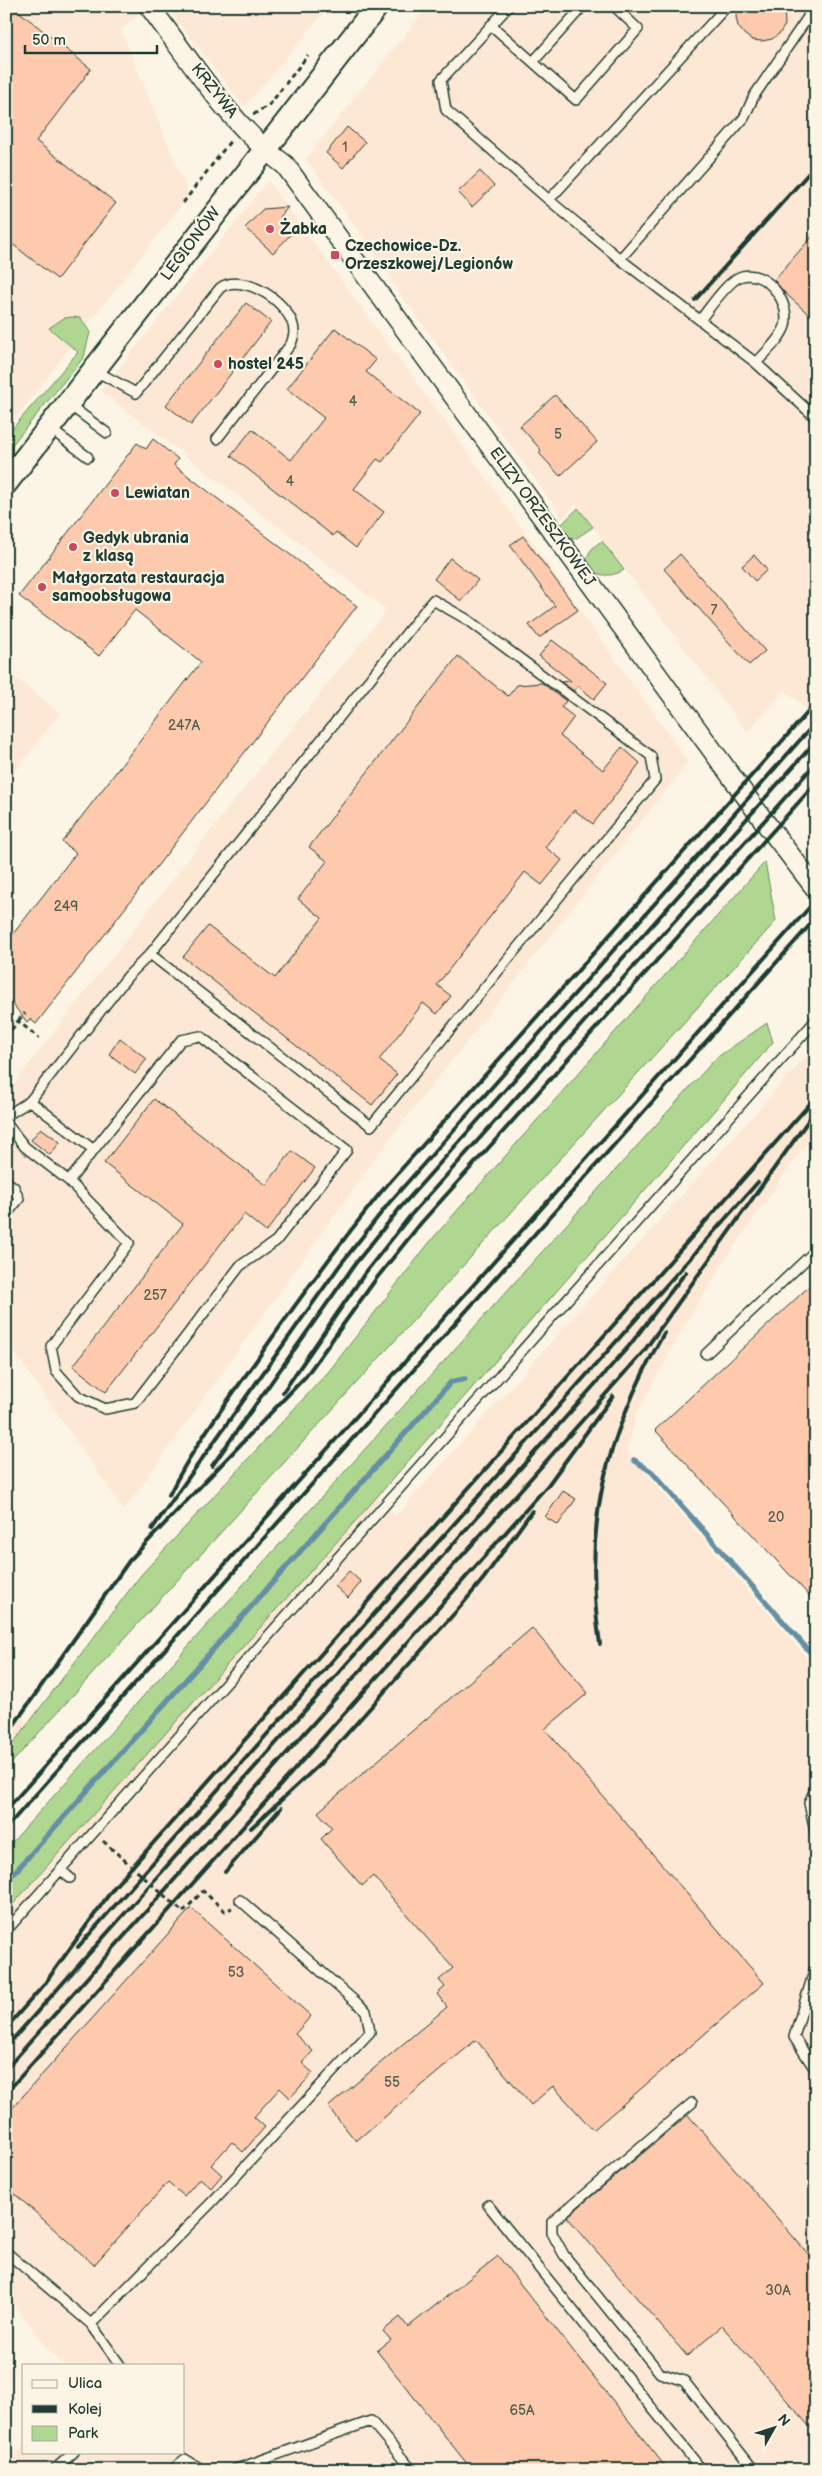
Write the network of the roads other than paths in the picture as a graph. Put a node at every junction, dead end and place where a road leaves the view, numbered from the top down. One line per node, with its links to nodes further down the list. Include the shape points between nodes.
1 (149, 6): 10 (street, KRZYWA, via 242,127)
2 (377, 6): 10 (street, LEGIONÓW)
3 (509, 6): 8 (lane)
4 (583, 6): 9 (lane)
5 (614, 6): 9 (lane, via 638,29 576,100)
6 (727, 6): 11 (lane)
7 (809, 6): 12 (lane, via 808,17 754,96 744,118)
8 (491, 25): 9 (lane); 11 (lane, via 441,80 446,110)
9 (533, 62)
10 (264, 149): 15 (street, LEGIONÓW); 23 (street, ELIZY ORZESZKOWEJ, via 285,165)
11 (549, 200): 12 (lane)
12 (620, 259): 13 (lane)
13 (700, 320): 14 (lane); 14 (lane, via 731,283 741,276 755,276 769,285 783,300 787,314 784,329)
14 (756, 363): 17 (lane)
15 (94, 370): 16 (street, LEGIONÓW); 20 (lane, via 136,393 220,288 227,283 238,282 263,292 284,310 292,323 291,344)
16 (68, 404): 18 (street, LEGIONÓW); 19 (lane)
17 (816, 418)
18 (49, 428): 21 (lane); 22 (street, LEGIONÓW)
19 (107, 433)
20 (217, 439)
21 (88, 458)
22 (6, 483)
23 (816, 889)
24 (150, 954): 24 (lane, via 433,600 468,620 651,756 655,780 370,1126); 26 (lane, via 128,976)
25 (816, 1020): 37 (lane)
26 (30, 1101): 27 (lane); 29 (lane)
27 (6, 1116)
28 (6, 1123): 31 (lane, via 25,1147)
29 (94, 1150): 31 (lane); 31 (lane, via 181,1040 200,1036 347,1150 276,1241 240,1266 135,1403 105,1409 78,1396 56,1372 51,1346 129,1243)
30 (6, 1181): 32 (lane, via 14,1187 19,1199)
31 (69, 1181)
32 (6, 1215)
33 (816, 1250): 34 (lane)
34 (706, 1354)
35 (816, 1787): 36 (lane, via 809,1803)
36 (816, 1836)
37 (61, 1870): 38 (lane); 40 (lane)
38 (70, 1878)
39 (240, 1900): 46 (lane, via 366,2011 370,2032 213,2201)
40 (6, 1931)
41 (816, 1965): 42 (lane, via 794,2036)
42 (816, 2071)
43 (692, 2103): 56 (lane, via 552,2222 552,2232 564,2255 660,2373 684,2381)
44 (488, 2204): 55 (lane)
45 (6, 2252): 46 (lane)
46 (92, 2324): 47 (lane)
47 (119, 2364)
48 (72, 2454): 50 (lane)
49 (183, 2456): 51 (lane); 52 (lane)
50 (54, 2470)
51 (172, 2470)
52 (203, 2470)
53 (234, 2470): 54 (lane, via 371,2421)
54 (412, 2470)
55 (702, 2470)
56 (754, 2470)

